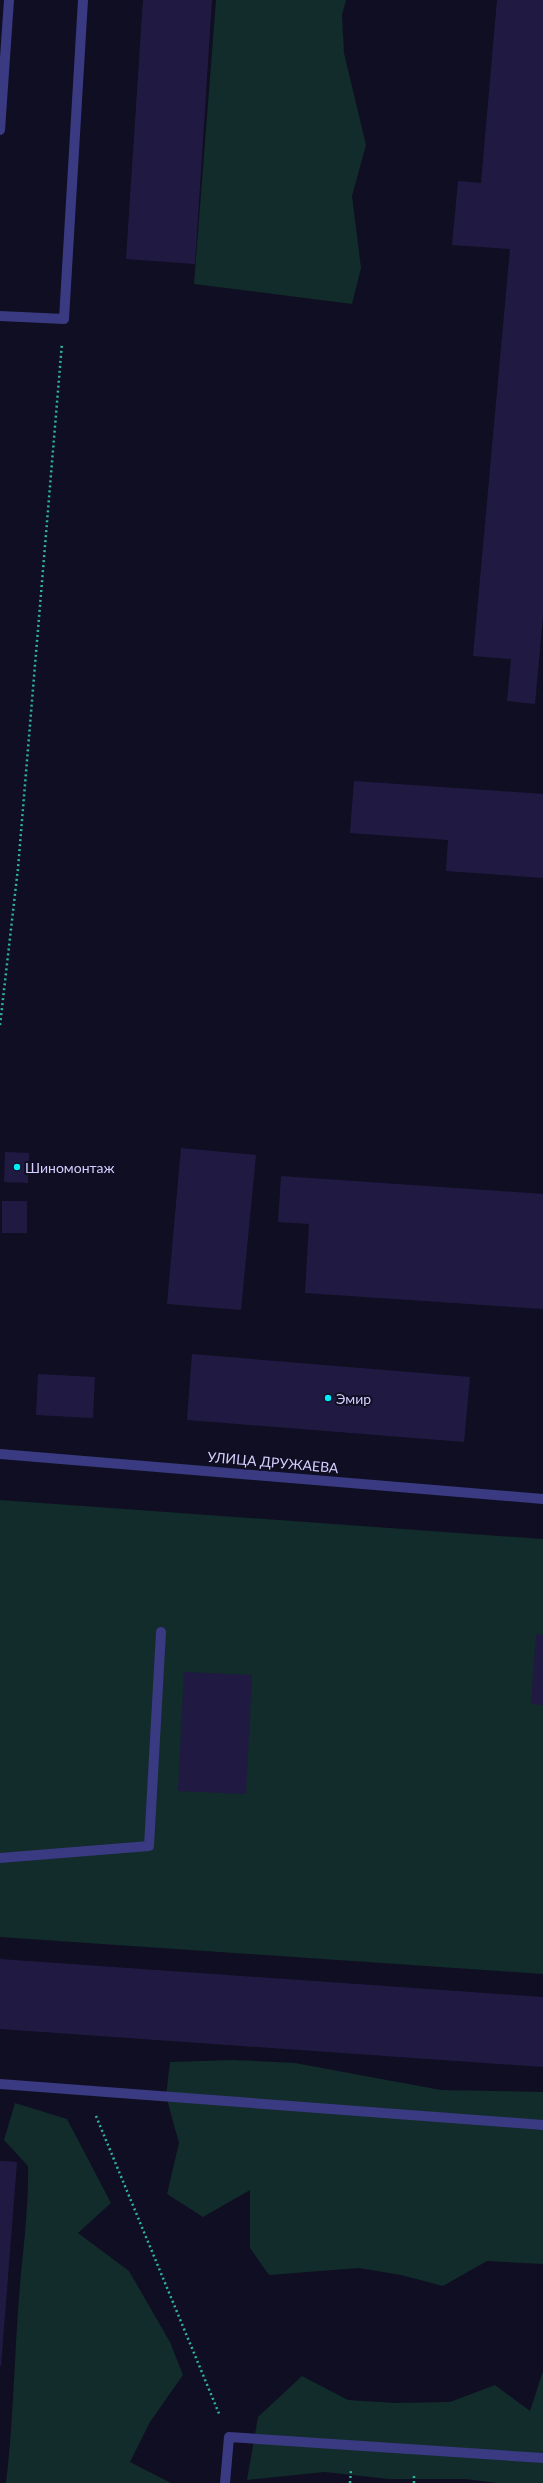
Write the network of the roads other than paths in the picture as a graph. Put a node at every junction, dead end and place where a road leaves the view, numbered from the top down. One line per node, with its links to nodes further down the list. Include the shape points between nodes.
1 (9, 0): 3 (street)
2 (82, 0): 4 (street, via 64,319)
3 (0, 130)
4 (0, 316)
5 (0, 1454): 6 (street, УЛИЦА ДРУЖАЕВА)
6 (543, 1499)
7 (161, 1632): 8 (street, via 149,1846)
8 (0, 1858)
9 (0, 2084): 10 (street)
10 (543, 2125)
11 (543, 2458): 12 (street, via 229,2437)
12 (225, 2483)

